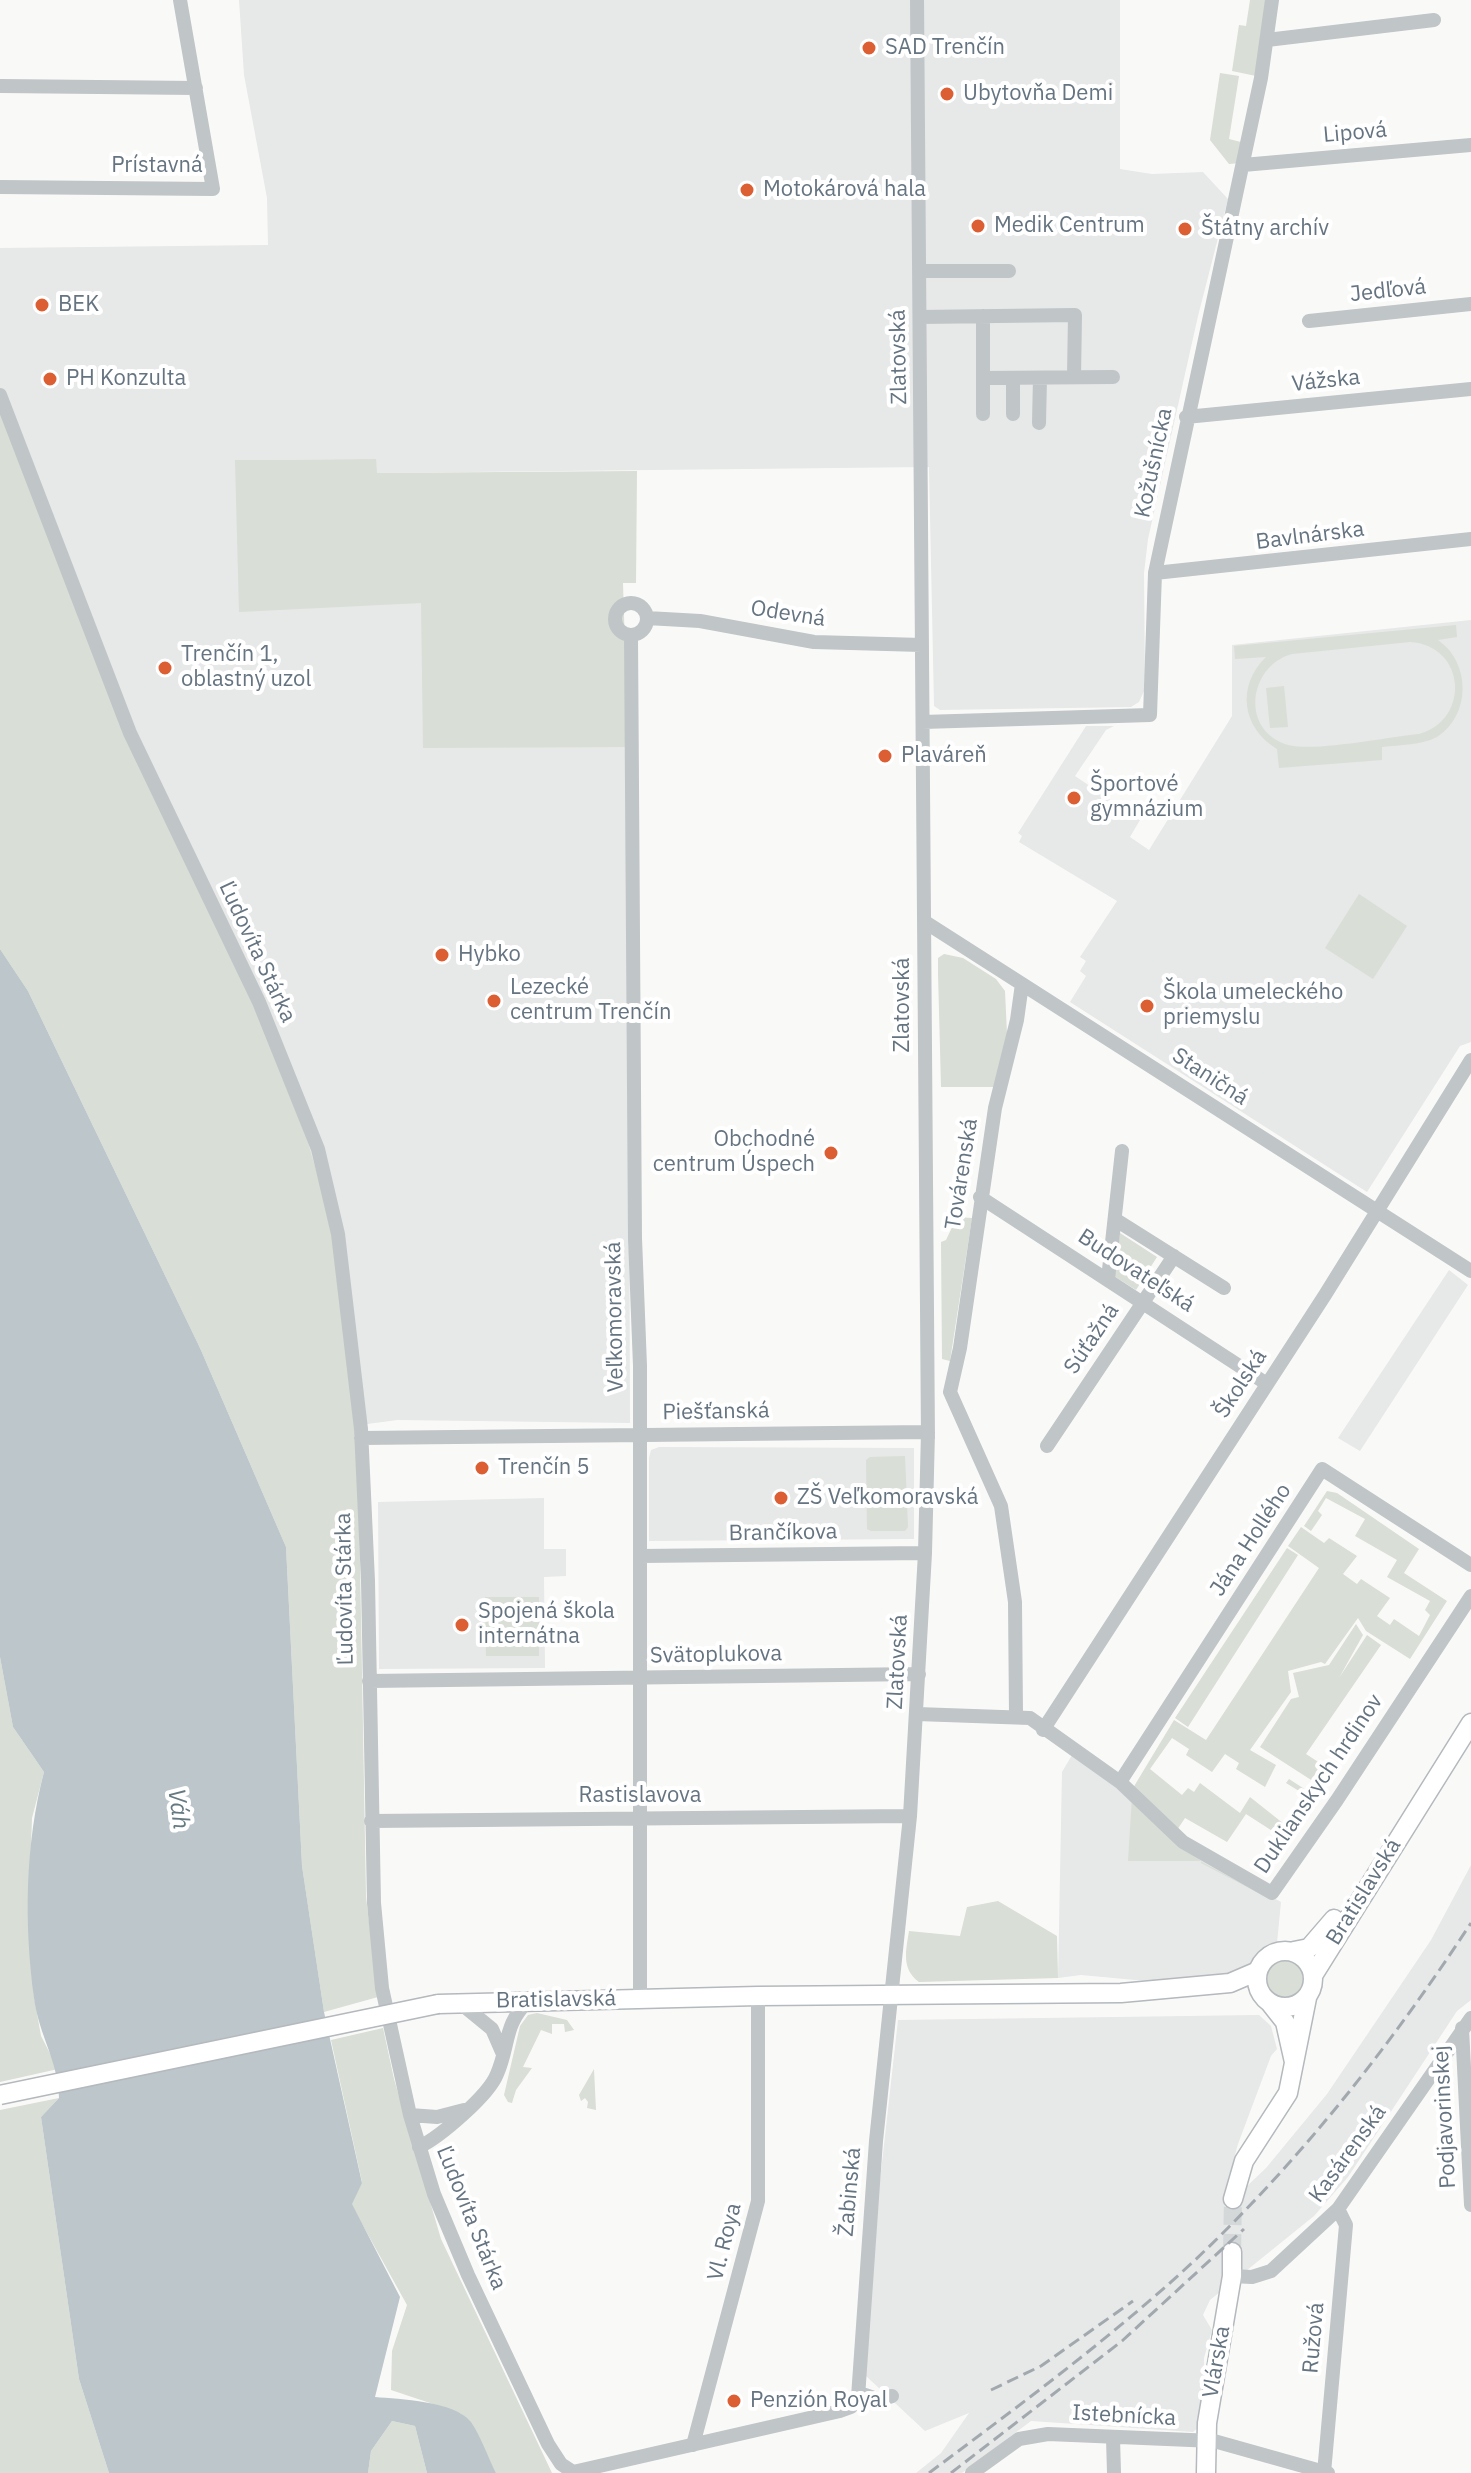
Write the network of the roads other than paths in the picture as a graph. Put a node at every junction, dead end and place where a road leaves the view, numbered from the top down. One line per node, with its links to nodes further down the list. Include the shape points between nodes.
1 (180, 0): 7 (street, Prístavná)
2 (917, 0): 11 (street, Zlatovská)
3 (1272, 0): 5 (street, Kožušnícka)
4 (1434, 20): 5 (street)
5 (1267, 40): 9 (street, Kožušnícka)
6 (0, 86): 7 (street)
7 (196, 88): 10 (street, Prístavná, via 213,189)
8 (1471, 145): 9 (street, Lipová)
9 (1243, 165): 26 (street, Kožušnícka)
10 (0, 187)
11 (920, 271): 12 (street); 15 (street, Zlatovská)
12 (1009, 271)
13 (1471, 304): 16 (street, Jedľová)
14 (983, 316): 15 (street); 17 (street, via 1075,315); 19 (street)
15 (920, 317): 32 (street, Zlatovská)
16 (1309, 321)
17 (1074, 377): 18 (street); 21 (street)
18 (1113, 377)
19 (983, 378): 20 (street); 24 (street)
20 (1013, 378): 21 (street); 25 (street)
21 (1040, 378): 27 (street)
22 (1471, 389): 26 (street, Vážska)
23 (0, 395): 51 (street, Ľudovíta Stárka, via 130,733 259,1002 318,1149 344,1274)
24 (983, 414)
25 (1013, 414)
26 (1186, 417): 29 (street, Kožušnícka)
27 (1039, 423)
28 (1471, 539): 29 (street, Bavlnárska)
29 (1155, 573): 33 (street, Kožušnícka, via 1150,715)
30 (647, 618): 31 (street, via 640,632); 31 (street, via 635,603 621,606 615,624); 32 (street, Odevná, via 700,621 814,642)
31 (631, 635): 50 (street, Veľkomoravská)
32 (922, 645): 33 (street, Zlatovská)
33 (923, 722): 34 (street, Zlatovská)
34 (925, 922): 35 (street, Staničná); 46 (street, Zlatovská)
35 (1022, 984): 38 (street, Továrenská); 39 (street, Staničná)
36 (1471, 1060): 39 (street, Školská)
37 (1122, 1151): 40 (street, Súťažná)
38 (980, 1197): 43 (street, Budovateľská); 47 (street, Továrenská)
39 (1378, 1211): 42 (street, Staničná); 48 (street, Školská)
40 (1116, 1220): 41 (street); 43 (street, Súťažná)
41 (1174, 1256): 44 (street); 45 (street, Súťažná)
42 (1471, 1271)
43 (1108, 1279): 45 (street, Budovateľská)
44 (1224, 1288)
45 (1143, 1303): 48 (street, Budovateľská); 52 (street, Súťažná)
46 (929, 1370): 47 (street); 49 (street, Zlatovská, via 928,1438)
47 (954, 1373): 61 (street, Továrenská, via 950,1392 1001,1506 1015,1602)
48 (1267, 1384): 63 (street, Školská)
49 (928, 1432): 50 (street, Piešťanská); 53 (street, Zlatovská)
50 (639, 1435): 51 (street, Piešťanská); 54 (street, Veľkomoravská)
51 (361, 1438): 59 (street, Ľudovíta Stárka)
52 (1047, 1446)
53 (925, 1553): 54 (street, Brančíkova); 57 (street, Zlatovská)
54 (640, 1556): 58 (street, Veľkomoravská)
55 (1471, 1565): 64 (street, Jána Hollého, via 1322,1469)
56 (1471, 1596): 64 (street, Duklianskych hrdinov, via 1272,1893 1183,1842)
57 (919, 1674): 58 (street, Svätoplukova); 60 (street, Zlatovská)
58 (640, 1678): 59 (street, Svätoplukova); 67 (street, Veľkomoravská)
59 (369, 1681): 68 (street, Ľudovíta Stárka)
60 (917, 1714): 61 (street, Duklianskych hrdinov); 66 (street, Zlatovská)
61 (1016, 1715): 63 (street, Duklianskych hrdinov, via 1030,1718)
62 (1471, 1723): 65 (main road, Bratislavská)
63 (1043, 1730): 64 (street, Duklianskych hrdinov)
64 (1120, 1782)
65 (1414, 1810): 69 (main road, Bratislavská, via 1317,1941); 71 (main road, Bratislavská)
66 (910, 1816): 67 (street, Rastislavova); 73 (street, Zlatovská)
67 (638, 1818): 68 (street, Rastislavova); 77 (street, Veľkomoravská)
68 (371, 1821): 87 (street, Ľudovíta Stárka, via 382,1988)
69 (1294, 1951): 70 (main road, Bratislavská, via 1273,1953); 71 (main road, Bratislavská)
70 (1258, 1971): 72 (main road, Bratislavská, via 1230,1983); 75 (main road)
71 (1314, 1974): 76 (main road, Bratislavská)
72 (1121, 1993): 73 (main road, Bratislavská); 75 (main road, Bratislavská)
73 (890, 1995): 74 (main road, Bratislavská); 94 (street, Žabinská)
74 (758, 1996): 77 (main road, Bratislavská); 98 (street, Vl. Roya, via 758,2201)
75 (1264, 1998): 76 (main road, Bratislavská, via 1284,2007); 84 (main road, via 1285,2022)
76 (1307, 1998): 84 (main road)
77 (640, 1999): 79 (main road, Bratislavská)
78 (508, 2000): 79 (main road, Bratislavská); 80 (main road, Bratislavská); 82 (street)
79 (529, 2000): 83 (street, via 510,2021)
80 (459, 2002): 82 (street); 85 (main road, Bratislavská, bridge)
81 (1467, 2023): 90 (street, Podjavorinskej); 91 (street, Kasárenská)
82 (492, 2029): 83 (street)
83 (502, 2052): 86 (street, via 492,2084)
84 (1294, 2069): 89 (main road, via 1281,2109 1240,2169)
85 (0, 2095)
86 (464, 2110): 87 (street, via 437,2117); 88 (street, via 440,2136)
87 (410, 2115): 88 (street, Ľudovíta Stárka)
88 (419, 2147): 98 (street, Ľudovíta Stárka, via 468,2275 561,2464 581,2472)
89 (1233, 2199)
90 (1471, 2205)
91 (1338, 2209): 93 (street, Kasárenská, via 1271,2271); 102 (street, Ružová, via 1346,2225)
92 (1232, 2252): 93 (main road, Vlárska)
93 (1232, 2276): 97 (main road, Vlárska)
94 (859, 2393): 95 (street, via 880,2400); 98 (street, Ľudovíta Stárka, via 847,2409)
95 (892, 2396)
96 (1113, 2438): 97 (street, Istebnícka); 99 (street, Istebnícka, via 1030,2435); 100 (street)
97 (1205, 2441): 101 (main road, Vlárska); 102 (street, Istebnícka)
98 (693, 2445)
99 (972, 2473)
100 (1114, 2473)
101 (1206, 2473)
102 (1326, 2473)

